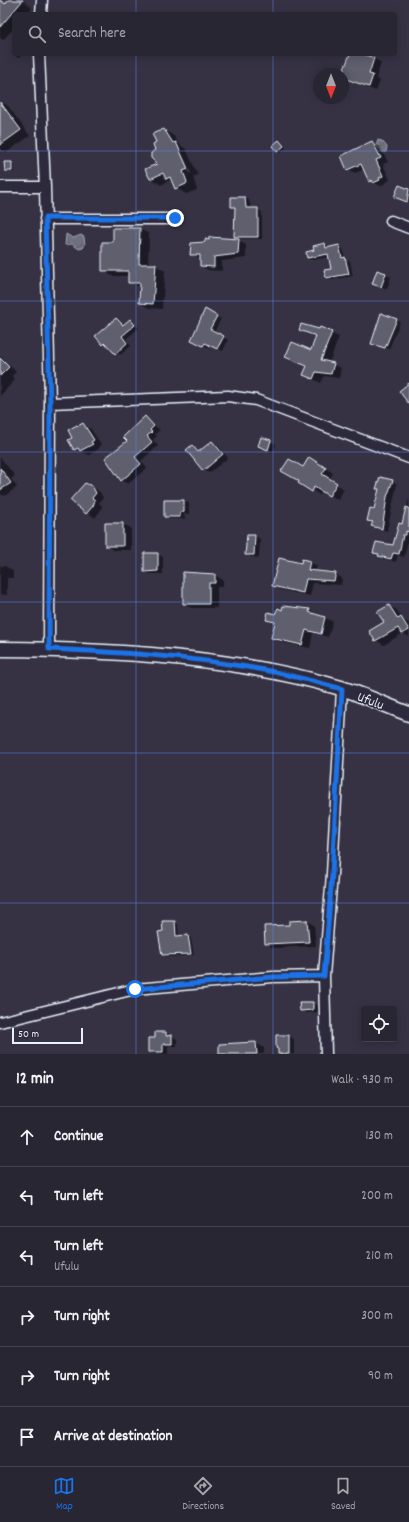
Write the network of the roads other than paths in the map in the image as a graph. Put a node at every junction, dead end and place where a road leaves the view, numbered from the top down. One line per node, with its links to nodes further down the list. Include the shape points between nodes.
1 (42, 0): 2 (street)
2 (41, 12)
3 (39, 56): 5 (street)
4 (0, 187): 5 (street)
5 (45, 187): 6 (street)
6 (45, 218): 7 (street); 10 (street)
7 (175, 218)
8 (391, 221): 9 (street)
9 (409, 228)
10 (50, 403): 11 (street, via 242,397); 13 (street)
11 (409, 458)
12 (0, 649): 13 (street, Ufulu)
13 (49, 649): 14 (street, Ufulu, via 197,659 254,668)
14 (342, 689): 15 (street, Ufulu); 16 (street)
15 (409, 714)
16 (324, 976): 17 (street, via 273,977 135,989); 18 (street)
17 (0, 1022)
18 (326, 1054)

